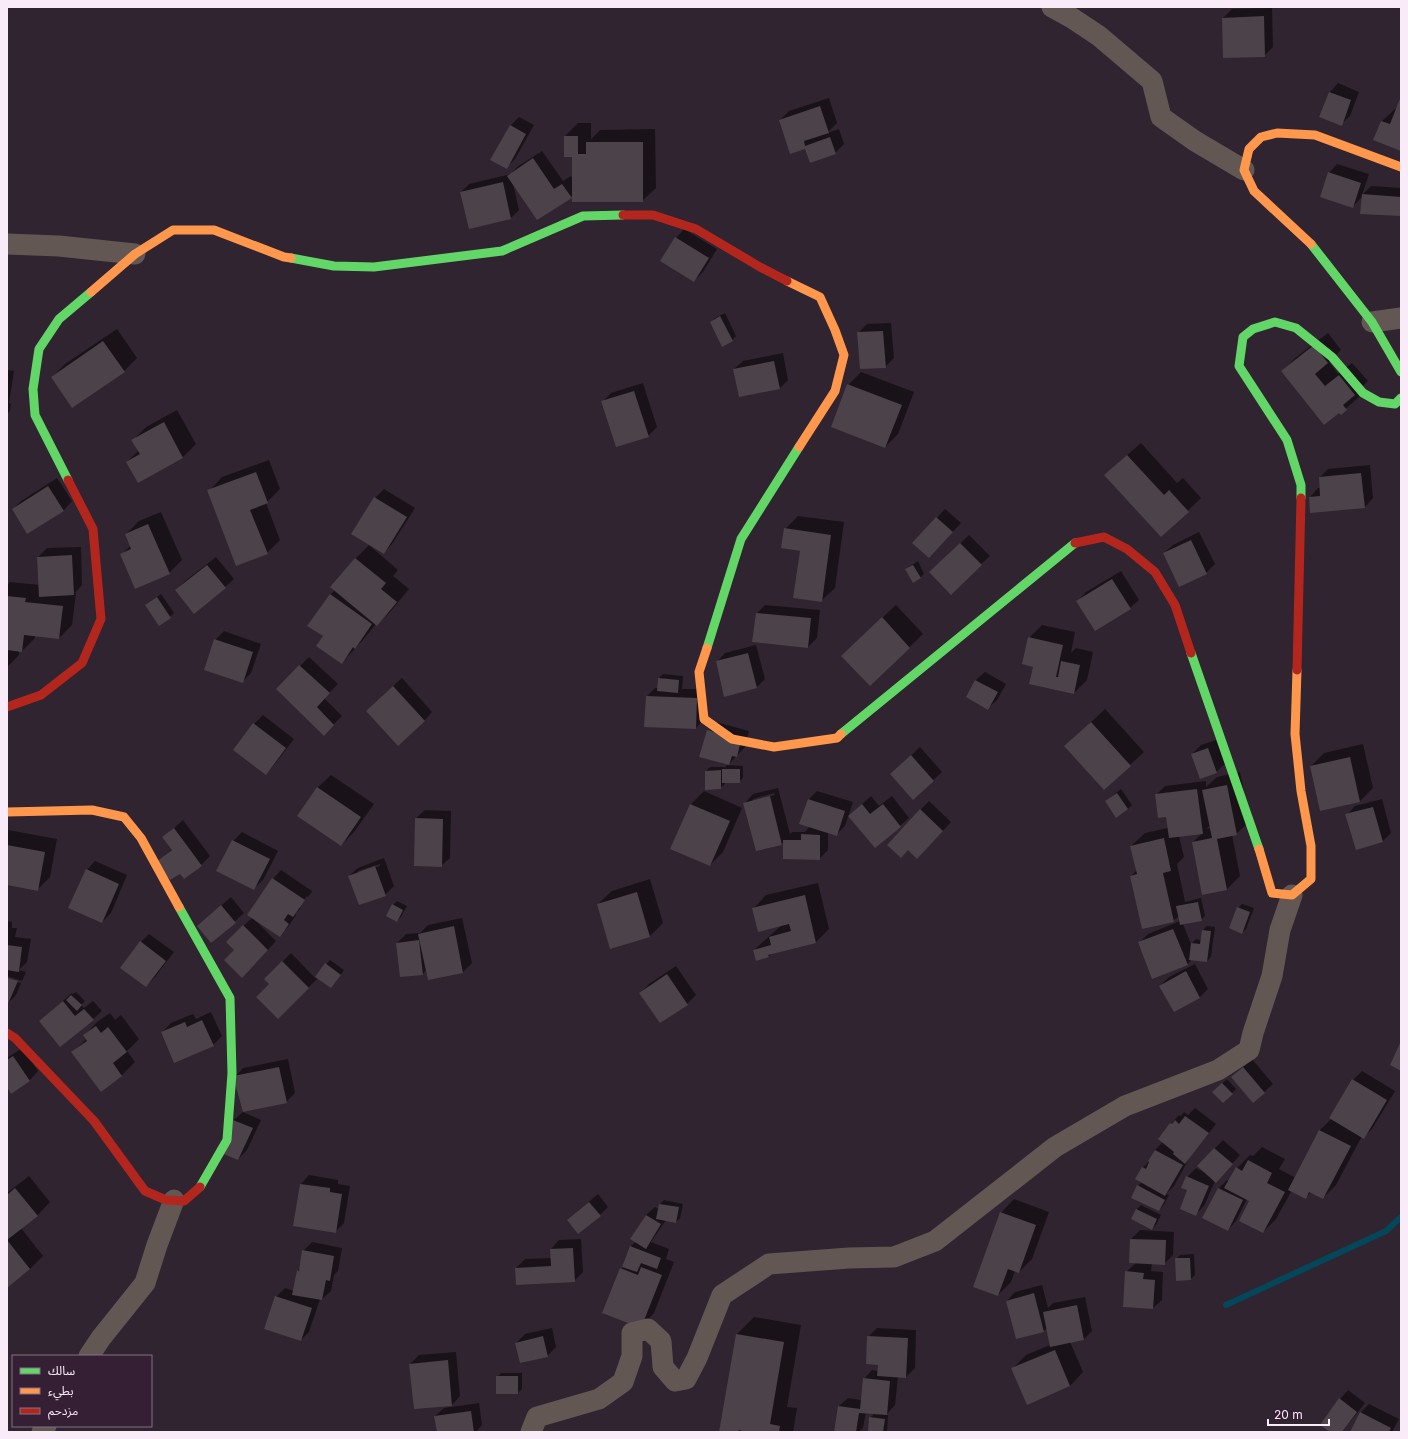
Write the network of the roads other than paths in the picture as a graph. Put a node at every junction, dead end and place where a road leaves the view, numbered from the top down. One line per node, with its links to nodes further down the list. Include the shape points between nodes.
1 (1052, 7): 3 (street, via 1099,36 1152,81 1161,117)
2 (1401, 167): 3 (street, via 1315,136 1277,133 1261,137 1249,149)
3 (1244, 170): 7 (street, via 1254,191 1309,241)
4 (7, 244): 5 (street, via 59,246)
5 (135, 254): 10 (street, via 59,319 39,349 33,389 35,415 93,528 101,619 82,663 41,696); 12 (street, via 174,230 214,230 284,257 334,266 374,266 502,251 583,216 653,216 696,229 760,267 820,297 844,356 835,391 741,539 698,672 704,719 732,739 774,747 837,738 1076,542 1104,537 1127,548 1155,572 1175,605 1272,893)
6 (1401, 318): 7 (street)
7 (1372, 322): 8 (street)
8 (1401, 372)
9 (1401, 398): 12 (street, via 1395,404 1379,402 1363,393 1332,357 1296,328 1275,322 1254,329 1243,337 1239,366 1287,440 1301,485 1296,734 1301,791 1311,846 1311,879)
10 (7, 707)
11 (7, 812): 14 (street, via 92,810 124,817 141,838 230,998 232,1073 227,1140 202,1185 184,1201)
12 (1292, 895): 16 (street, via 1280,930 1272,976 1249,1050 1218,1070 1125,1106 1055,1147 935,1240 894,1257 769,1264 722,1295 698,1358 686,1379 675,1382 662,1367 661,1341 648,1329 632,1332 632,1356 623,1382 599,1400 537,1417)
13 (7, 1033): 14 (street, via 15,1038 94,1121 145,1191 166,1200)
14 (174, 1200): 15 (street, via 145,1283)
15 (90, 1355)
16 (531, 1432)

